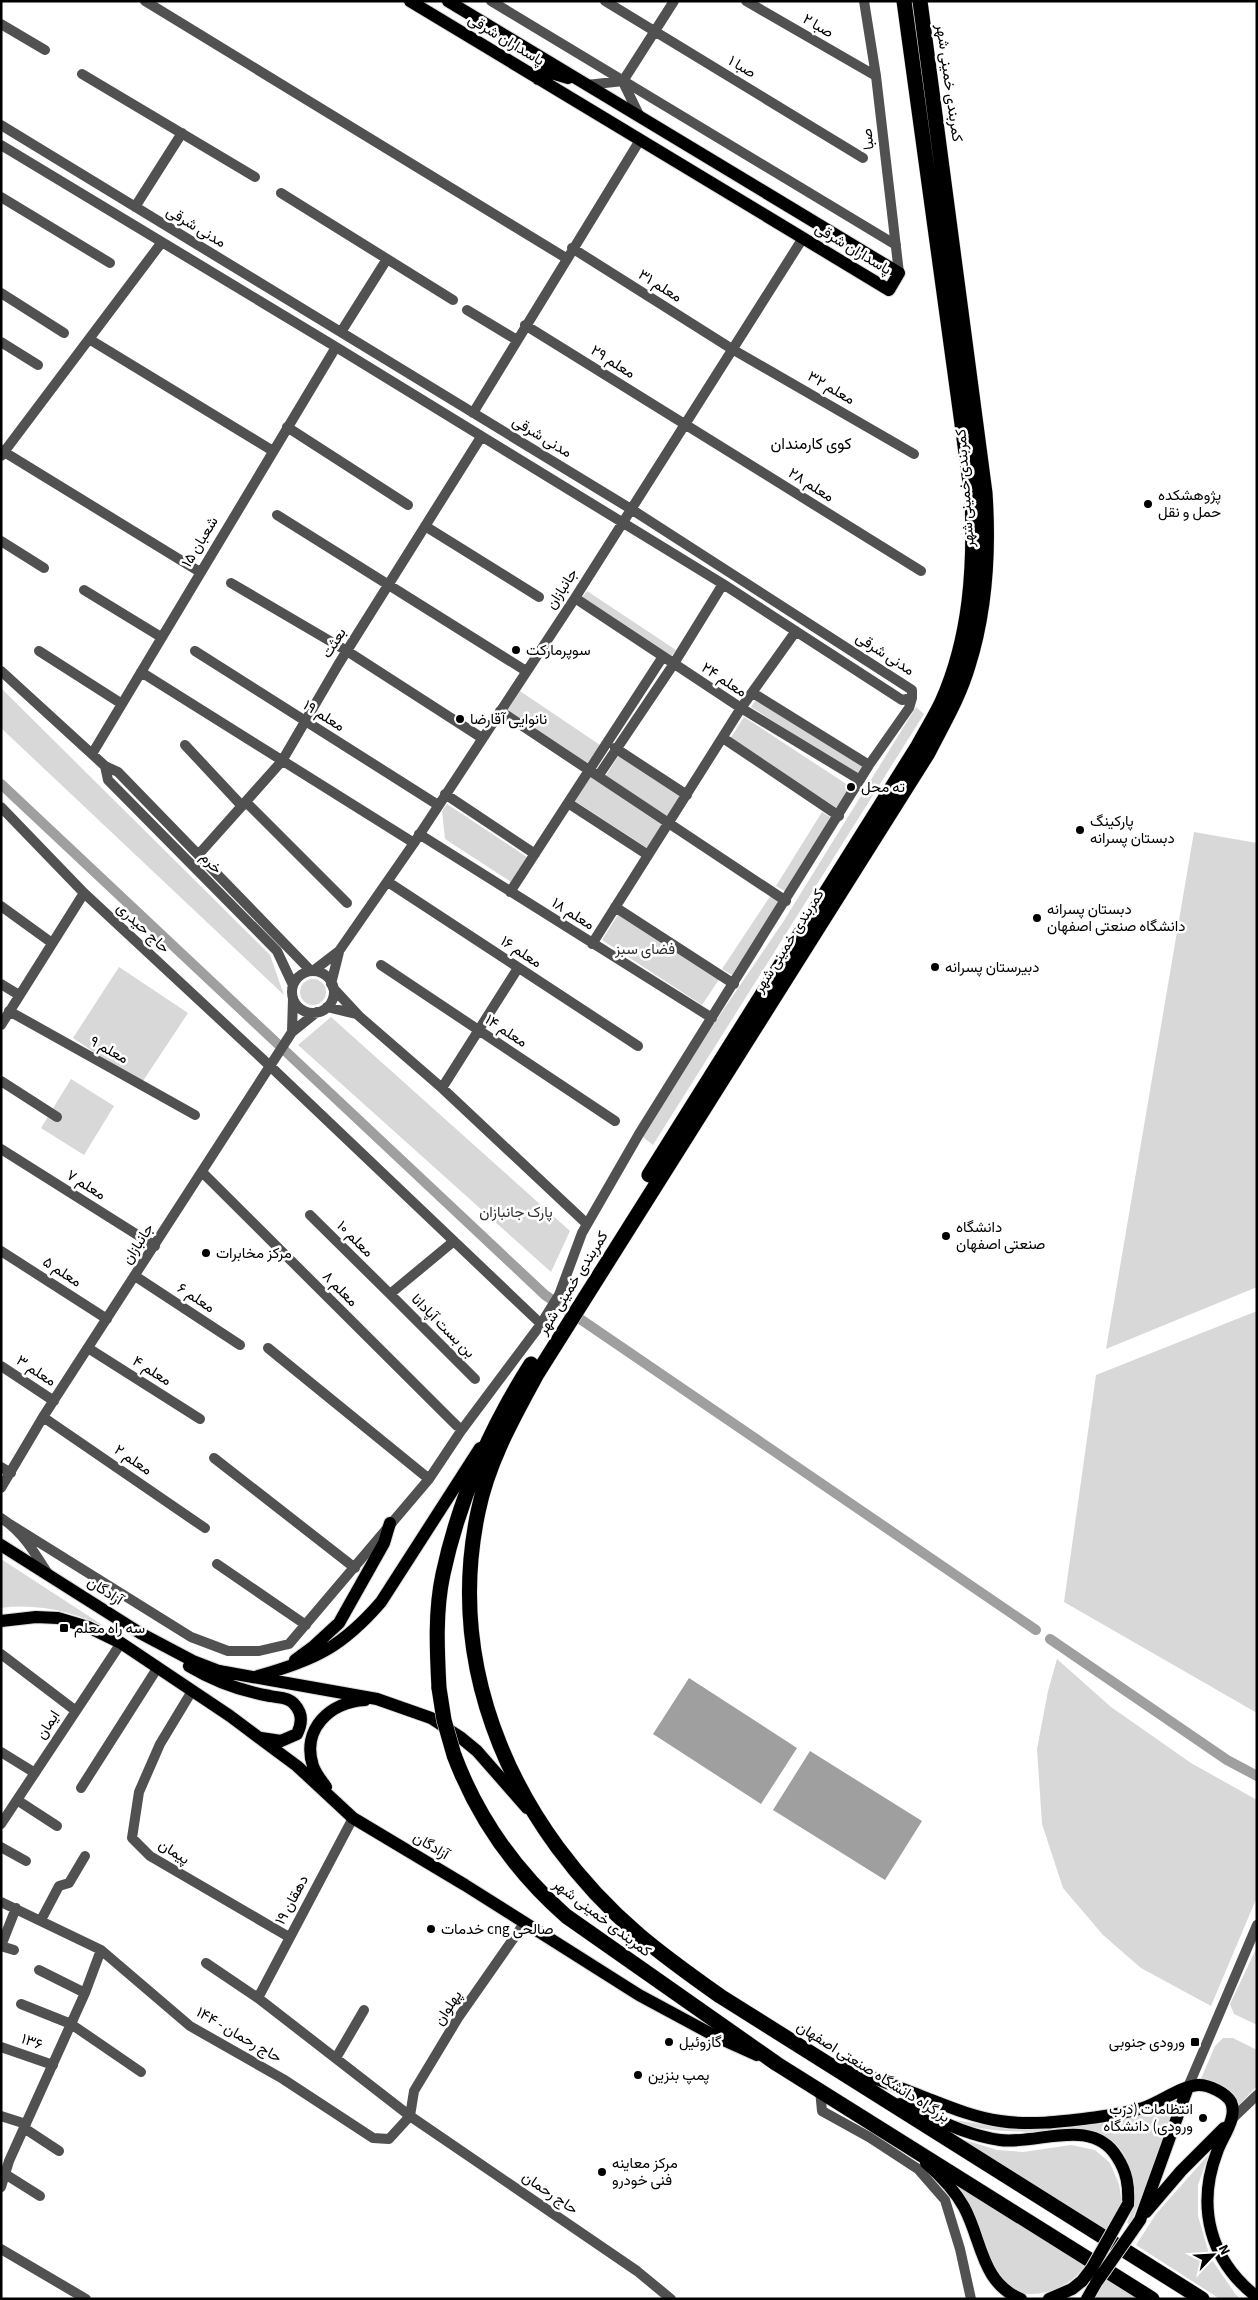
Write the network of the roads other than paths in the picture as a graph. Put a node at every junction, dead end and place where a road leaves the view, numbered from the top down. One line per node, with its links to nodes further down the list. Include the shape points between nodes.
1 (145, 1): 36 (street)
2 (410, 1): 14 (main road, پاسداران شرقی)
3 (448, 1): 15 (main road, پاسداران شرقی)
4 (491, 1): 20 (street)
5 (605, 1): 12 (street, صبا ۱)
6 (674, 1): 12 (street)
7 (746, 1): 17 (street, صبا ۲)
8 (864, 1): 17 (street, صبا)
9 (904, 1): 155 (highway, کمربندی خمینی شهر, via 972,497 973,581 966,628 942,701 918,746)
10 (920, 1): 155 (highway, کمربندی خمینی شهر, via 985,493 988,544 979,626 968,668 928,753)
11 (1, 24): 13 (street)
12 (656, 32): 20 (street); 27 (street, صبا ۱)
13 (45, 50)
14 (493, 51): 15 (main road, via 505,51 526,62); 19 (main road, پاسداران شرقی)
15 (535, 53): 18 (main road, پاسداران شرقی)
16 (82, 74): 24 (street)
17 (876, 76): 34 (street, صبا)
18 (576, 78): 19 (main road, via 563,79 541,70); 21 (main road, پاسداران شرقی)
19 (538, 79): 25 (main road, پاسداران شرقی)
20 (623, 81): 21 (street); 22 (street); 34 (street)
21 (587, 85): 22 (main road, پاسداران شرقی)
22 (640, 117): 39 (main road, پاسداران شرقی)
23 (1, 125): 31 (street, مدنی شرقی)
24 (182, 133): 28 (street); 31 (street)
25 (640, 140): 32 (main road, پاسداران شرقی); 35 (street)
26 (1, 145): 33 (street, مدنی شرقی)
27 (863, 158)
28 (255, 177)
29 (281, 193): 37 (street)
30 (1, 197): 38 (street)
31 (135, 207): 45 (street, مدنی شرقی)
32 (803, 238): 39 (main road, پاسداران شرقی, via 889,290); 50 (street, جانبازان)
33 (162, 242): 46 (street); 49 (street, مدنی شرقی)
34 (896, 245): 39 (street, صبا)
35 (572, 248): 36 (street); 50 (street, معلم ۳۱)
36 (566, 258): 43 (street)
37 (387, 259): 41 (street); 45 (street)
38 (110, 263)
39 (899, 273)
40 (1, 293): 44 (street)
41 (453, 300)
42 (467, 310): 47 (street)
43 (526, 325): 47 (street); 53 (street, معلم ۲۹)
44 (64, 332)
45 (340, 332): 52 (street, مدنی شرقی)
46 (89, 339): 56 (street); 57 (street)
47 (517, 340): 52 (street)
48 (1, 342): 51 (street)
49 (336, 347): 54 (street, ۱۵ شعبان); 55 (street, مدنی شرقی)
50 (732, 349): 53 (street, جانبازان); 58 (street, معلم ۳۲)
51 (38, 365)
52 (473, 413): 60 (street, مدنی شرقی)
53 (684, 424): 60 (street, جانبازان); 66 (street, معلم ۲۸)
54 (287, 427): 56 (street, ۱۵ شعبان); 59 (street)
55 (481, 437): 62 (street, مدنی شرقی); 63 (street, بعثت)
56 (273, 451): 67 (street, ۱۵ شعبان)
57 (2, 453): 67 (street)
58 (914, 454)
59 (408, 506)
60 (631, 509): 62 (street, جانبازان); 85 (street, مدنی شرقی, via 912,690)
61 (277, 515): 69 (street)
62 (622, 524): 70 (street, مدنی شرقی); 73 (street, جانبازان)
63 (426, 526): 69 (street, بعثت); 72 (street)
64 (1, 541): 65 (street)
65 (44, 568)
66 (921, 571)
67 (200, 572): 75 (street, ۱۵ شعبان)
68 (232, 583): 78 (street)
69 (389, 584): 78 (street, بعثت); 82 (street)
70 (723, 584): 74 (street, مدنی شرقی); 80 (street)
71 (84, 590): 75 (street)
72 (539, 596)
73 (575, 598): 79 (street, معلم ۲۴); 82 (street, جانبازان)
74 (796, 631): 84 (street); 85 (street, مدنی شرقی, via 902,700)
75 (161, 637): 83 (street, ۱۵ شعبان)
76 (39, 651): 86 (street)
77 (195, 651): 89 (street, معلم ۱۹)
78 (347, 651): 89 (street, بعثت); 90 (street)
79 (662, 658): 80 (street, معلم ۲۴); 98 (street)
80 (673, 665): 87 (street, معلم ۲۴); 93 (street)
81 (1, 671): 94 (street, خرم)
82 (526, 671): 88 (street, جانبازان)
83 (141, 672): 86 (street, ۱۵ شعبان); 95 (street, معلم ۱۸)
84 (753, 693): 87 (street); 96 (street)
85 (912, 698): 96 (street, via 909,708)
86 (122, 704): 94 (street, ۱۵ شعبان)
87 (741, 708): 91 (street); 99 (street, معلم ۲۴)
88 (500, 711): 90 (street, جانبازان); 98 (street)
89 (305, 722): 95 (street, بعثت); 104 (street, معلم ۱۹)
90 (482, 738): 100 (street, جانبازان)
91 (724, 738): 101 (street); 106 (street)
92 (185, 745): 103 (street)
93 (615, 748): 98 (street); 101 (street)
94 (92, 754): 97 (street, خرم)
95 (282, 761): 103 (street, بعثت); 108 (street, معلم ۱۸)
96 (869, 765): 99 (street)
97 (105, 766): 109 (street, خرم, via 118,772); 122 (street, خرم, via 108,780)
98 (594, 772): 102 (street); 107 (street)
99 (860, 780): 106 (street)
100 (445, 794): 104 (street, جانبازان); 110 (street)
101 (687, 795): 107 (street)
102 (568, 803): 110 (street); 111 (street)
103 (244, 804): 109 (street, بعثت); 116 (street)
104 (438, 805): 108 (street, جانبازان)
105 (1, 807): 114 (street, حاج حیدری)
106 (839, 816): 115 (street)
107 (670, 822): 111 (street); 115 (street)
108 (416, 839): 112 (street, جانبازان); 113 (street, معلم ۱۸)
109 (199, 854): 120 (street, خرم)
110 (535, 854): 113 (street)
111 (648, 855): 118 (street)
112 (388, 882): 123 (street, جانبازان); 125 (street, معلم ۱۶)
113 (510, 892): 121 (street, معلم ۱۸)
114 (84, 893): 119 (street); 142 (street, حاج حیدری)
115 (786, 901): 128 (street)
116 (347, 903)
117 (1, 906): 119 (street)
118 (615, 907): 121 (street); 128 (street)
119 (52, 943): 131 (street)
120 (285, 943): 122 (street); 126 (street, خرم)
121 (592, 944): 137 (street, معلم ۱۸)
122 (277, 951): 129 (street, خرم)
123 (339, 951): 126 (street); 130 (street)
124 (381, 965): 139 (street, معلم ۱۴)
125 (518, 968): 139 (street); 141 (street, معلم ۱۶)
126 (312, 971): 129 (street, via 301,975); 130 (street, via 326,976)
127 (1, 984): 131 (street)
128 (734, 984): 137 (street)
129 (293, 985): 132 (street)
130 (332, 986): 133 (street, via 333,995); 136 (street)
131 (19, 996): 134 (street)
132 (293, 998): 135 (street, via 301,1009); 140 (street)
133 (327, 1007): 135 (street); 136 (street)
134 (9, 1011): 138 (street); 145 (street, معلم ۹)
135 (317, 1012): 140 (street)
136 (359, 1016): 144 (street)
137 (712, 1018): 151 (street)
138 (1, 1024)
139 (478, 1031): 144 (street); 147 (street, معلم ۱۴)
140 (292, 1032): 142 (street, جانبازان)
141 (638, 1046)
142 (270, 1066): 149 (street, جانبازان); 152 (street, حاج حیدری)
143 (1, 1081): 146 (street)
144 (442, 1088): 151 (street)
145 (194, 1115)
146 (56, 1117)
147 (615, 1121)
148 (1, 1149): 153 (street, معلم ۷)
149 (202, 1172): 153 (street, جانبازان); 169 (street, معلم ۸)
150 (310, 1215): 157 (street, معلم ۱۰)
151 (587, 1224): 159 (street, via 559,1295)
152 (454, 1241): 157 (street); 159 (street, حاج حیدری)
153 (155, 1246): 156 (street, جانبازان)
154 (1, 1251): 158 (street, معلم ۵)
155 (602, 1259): 159 (highway, کمربندی خمینی شهر)
156 (135, 1276): 158 (street, جانبازان); 160 (street, معلم ۶)
157 (390, 1294): 164 (street, بن بست آپادانا)
158 (107, 1319): 161 (street, جانبازان)
159 (553, 1322): 168 (highway, کمربندی خمینی شهر); 173 (street, via 460,1431); 202 (highway, کمربندی خمینی شهر, via 536,1374 496,1452 478,1511 471,1552 469,1599 473,1651 495,1735 525,1798)
160 (240, 1345)
161 (88, 1348): 165 (street, جانبازان); 167 (street, معلم ۴)
162 (268, 1348): 173 (street)
163 (1, 1366): 165 (street, معلم ۳)
164 (475, 1380)
165 (54, 1401): 166 (street, جانبازان)
166 (43, 1417): 172 (street, جانبازان); 177 (street, معلم ۲)
167 (200, 1419)
168 (497, 1421): 188 (main road, via 381,1602 365,1620 350,1635 319,1655); 224 (highway, کمربندی خمینی شهر, bridge, via 456,1527 443,1575 436,1649 444,1720 466,1786 499,1844 539,1892 573,1922)
169 (457, 1426)
170 (214, 1458): 180 (street)
171 (1, 1466): 172 (street)
172 (10, 1473): 174 (street, جانبازان)
173 (429, 1479): 176 (street)
174 (1, 1488)
175 (5, 1520): 181 (street, via 34,1550); 183 (street, via 191,1637 228,1651 259,1651 289,1644)
176 (390, 1523): 180 (street); 188 (main road, via 384,1543 339,1623 314,1646)
177 (205, 1528)
178 (1, 1545): 181 (main road, آزادگان)
179 (217, 1564): 183 (street)
180 (355, 1568): 183 (street)
181 (48, 1575): 185 (main road, آزادگان)
182 (1, 1621): 184 (main road, آزادگان, via 58,1618 88,1627)
183 (306, 1625)
184 (121, 1643): 187 (main road, آزادگان); 192 (street, ایمان)
185 (163, 1646): 189 (main road, آزادگان, via 219,1671); 193 (main road, via 213,1680 295,1704 302,1723 298,1734 281,1741)
186 (1, 1654): 192 (street)
187 (158, 1667): 190 (main road, آزادگان); 196 (street)
188 (273, 1672): 189 (main road)
189 (252, 1678): 191 (main road, آزادگان)
190 (192, 1691): 193 (main road, آزادگان); 211 (street, پیمان, via 160,1744 139,1792 132,1838 150,1856)
191 (377, 1699): 198 (main road, via 349,1701 337,1706 327,1713 315,1731 311,1756 314,1768); 202 (main road, آزادگان, via 431,1718 460,1737 495,1770)
192 (76, 1711): 195 (street, ایمان)
193 (258, 1738): 198 (main road, آزادگان, via 297,1766)
194 (1, 1752): 195 (street)
195 (35, 1772): 197 (street, ایمان)
196 (81, 1788)
197 (17, 1800): 200 (street, ایمان); 201 (street)
198 (334, 1801): 199 (main road, آزادگان)
199 (353, 1818): 209 (main road, آزادگان); 211 (street, دهقان ۱۹)
200 (1, 1824)
201 (57, 1826)
202 (553, 1841): 222 (highway, بزرگراه دانشگاه صنعتی اصفهان, via 593,1889 651,1945 720,1996)
203 (1, 1847): 205 (street)
204 (86, 1856): 208 (street, via 69,1883 58,1886)
205 (26, 1861)
206 (1, 1902): 207 (street, حاج رحمان - ۱۴۴)
207 (16, 1908): 208 (street, حاج رحمان - ۱۴۴); 212 (street, via 1,1946)
208 (41, 1920): 213 (street, حاج رحمان - ۱۴۴)
209 (525, 1922): 224 (main road, آزادگان, via 639,1994 717,2037); 232 (street, پهلوان, via 458,2018 414,2091)
210 (1257, 1925): 227 (street)
211 (289, 1937): 217 (street, دهقان ۱۹)
212 (14, 1950)
213 (101, 1950): 216 (street); 232 (street, حاج رحمان - ۱۴۴, via 190,2026 283,2079 373,2138 388,2139)
214 (206, 1963): 217 (street, حاج رحمان)
215 (39, 1970): 216 (street)
216 (85, 1993): 220 (street)
217 (258, 1998): 223 (street, حاج رحمان)
218 (21, 2004): 220 (street)
219 (364, 2010): 223 (street)
220 (72, 2024): 225 (street); 226 (street)
221 (1, 2047): 225 (street, ۱۳۶)
222 (812, 2054): 227 (main road, via 958,2111 1019,2123 1110,2116 1143,2108); 229 (highway, بزرگراه دانشگاه صنعتی اصفهان)
223 (336, 2058): 232 (street, حاج رحمان)
224 (777, 2064): 228 (highway)
225 (53, 2065): 234 (street)
226 (141, 2072)
227 (1188, 2087): 233 (main road, via 1199,2085 1221,2093 1230,2101 1233,2110); 241 (main road)
228 (820, 2090): 235 (highway); 246 (street, via 822,2111 918,2169 944,2200 960,2249)
229 (875, 2093): 248 (main road, bridge, via 985,2137 1025,2141 1086,2134 1112,2149 1123,2165 1128,2184 1128,2204 1082,2281); 251 (highway, بزرگراه دانشگاه صنعتی اصفهان)
230 (1257, 2094): 233 (street)
231 (1, 2116): 234 (street)
232 (410, 2116): 245 (street, حاج رحمان, via 637,2271)
233 (1231, 2120): 241 (main road, via 1181,2171); 243 (main road, via 1211,2168 1206,2196 1208,2217 1222,2258 1234,2276)
234 (25, 2126): 236 (street); 237 (street)
235 (907, 2143): 247 (main road, via 957,2195 975,2231 988,2270 998,2285); 250 (highway)
236 (59, 2151)
237 (5, 2160): 238 (street)
238 (5, 2174): 239 (street); 240 (street)
239 (1, 2187)
240 (40, 2196)
241 (1140, 2220): 249 (main road, bridge)
242 (1, 2249): 244 (street)
243 (1257, 2297)
244 (86, 2299)
245 (671, 2299)
246 (971, 2299)
247 (1021, 2299)
248 (1049, 2299)
249 (1087, 2299)
250 (1152, 2299)
251 (1202, 2299)

